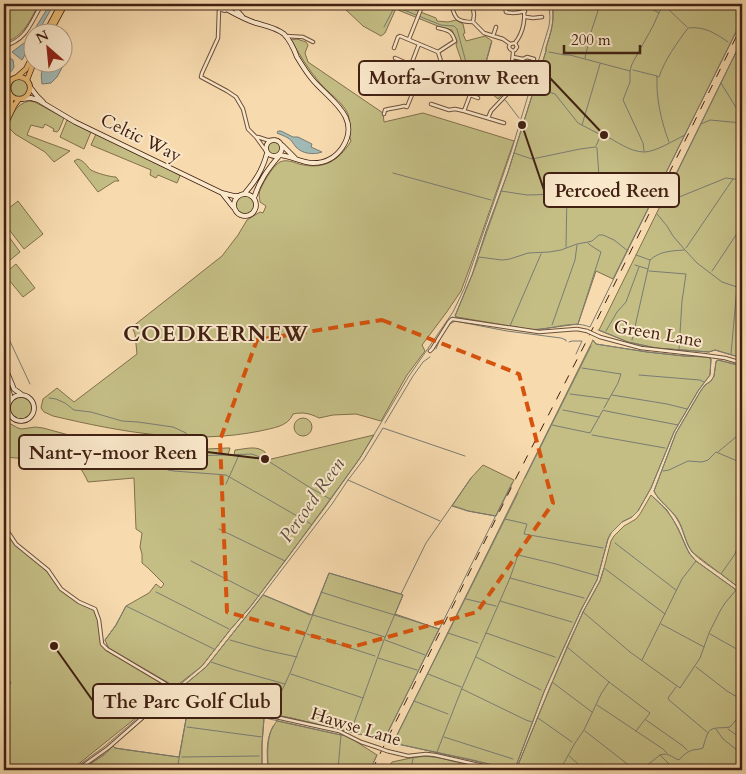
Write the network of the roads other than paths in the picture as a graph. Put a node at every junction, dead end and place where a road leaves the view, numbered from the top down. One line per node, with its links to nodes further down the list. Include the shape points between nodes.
1 (42, 4): 27 (street, via 25,33 16,42)
2 (61, 4): 15 (main road)
3 (65, 4): 16 (main road)
4 (232, 4): 9 (street); 14 (street)
5 (423, 4): 22 (street)
6 (451, 4): 17 (street, via 458,20)
7 (523, 4): 11 (street)
8 (505, 7): 11 (street, via 510,13)
9 (222, 8): 14 (street); 64 (street, via 218,38 201,77 236,97 248,129)
10 (472, 8): 17 (street)
11 (525, 11): 13 (street)
12 (542, 16): 13 (street)
13 (526, 18): 24 (street)
14 (246, 19): 20 (street, via 272,27)
15 (51, 22)
16 (55, 22)
17 (473, 22): 21 (street, via 484,33)
18 (496, 27): 21 (street)
19 (438, 28): 30 (street, via 449,30 455,41)
20 (286, 36): 23 (street, via 303,37); 69 (street, via 309,76 340,107 348,127 343,147 330,159 310,163)
21 (493, 36): 26 (street)
22 (409, 39): 25 (street); 28 (street, via 398,37)
23 (313, 42)
24 (515, 43): 26 (street); 29 (street, via 517,47)
25 (419, 44): 30 (street); 35 (street)
26 (510, 44): 29 (street)
27 (4, 46)
28 (394, 48)
29 (513, 51): 31 (street)
30 (438, 52): 40 (street, via 442,70)
31 (513, 57): 33 (street); 36 (street)
32 (395, 58): 35 (street)
33 (534, 59)
34 (488, 63): 36 (street)
35 (411, 65): 51 (street, via 422,70)
36 (511, 69): 45 (street)
37 (22, 72): 39 (main road)
38 (30, 72): 43 (main road)
39 (15, 78): 41 (street); 43 (main road); 52 (main road, via 9,84)
40 (450, 78): 50 (street); 53 (street, via 472,87)
41 (4, 79)
42 (374, 79): 48 (street)
43 (27, 80): 49 (main road)
44 (394, 80): 48 (street)
45 (513, 80): 46 (street); 61 (street, via 511,90)
46 (525, 82)
47 (4, 85): 52 (street)
48 (395, 85): 51 (street)
49 (30, 87): 55 (main road, via 30,92); 57 (street, Celtic Way)
50 (446, 89)
51 (413, 91): 59 (street, via 407,107 385,110)
52 (10, 94): 55 (main road); 60 (main road)
53 (470, 95): 54 (street); 58 (street)
54 (478, 98)
55 (21, 99): 57 (street, Celtic Way, via 31,98); 63 (main road)
56 (431, 104): 58 (street, via 448,110)
57 (49, 106): 70 (street, Celtic Way, via 75,122)
58 (464, 110): 61 (street)
59 (384, 114)
60 (4, 118)
61 (488, 118): 62 (street)
62 (504, 123)
63 (4, 127)
64 (256, 137): 65 (street); 67 (street)
65 (272, 140): 66 (street, via 279,141); 67 (street, via 266,145)
66 (282, 146): 68 (street); 69 (street)
67 (266, 152): 68 (street, via 271,156); 71 (street, via 264,164)
68 (279, 155): 69 (street); 73 (street, via 264,175)
69 (295, 158)
70 (222, 193): 72 (street, Celtic Way); 74 (street, Celtic Way)
71 (245, 193): 72 (street); 73 (street)
72 (238, 196): 74 (street, via 234,202)
73 (254, 198): 74 (street, via 256,206 251,214 241,215)
74 (235, 209)
75 (430, 351): 76 (street, Green Lane, bridge, via 451,320 455,319 539,332 577,329 641,348)
76 (742, 363)
77 (4, 365): 79 (street, via 14,389)
78 (4, 377): 80 (street, via 10,395)
79 (21, 394): 80 (street, via 14,396); 81 (street, via 32,399 33,414 22,421)
80 (6, 408): 81 (street); 81 (street)
81 (9, 415)
82 (4, 526): 83 (street, Hawse Lane, via 16,544 48,570 61,589 95,609 102,644 107,649)
83 (175, 689): 84 (street, via 108,748); 85 (street, Hawse Lane, bridge, via 230,707 340,731 387,751 408,756 435,754)
84 (77, 770)
85 (501, 770)

